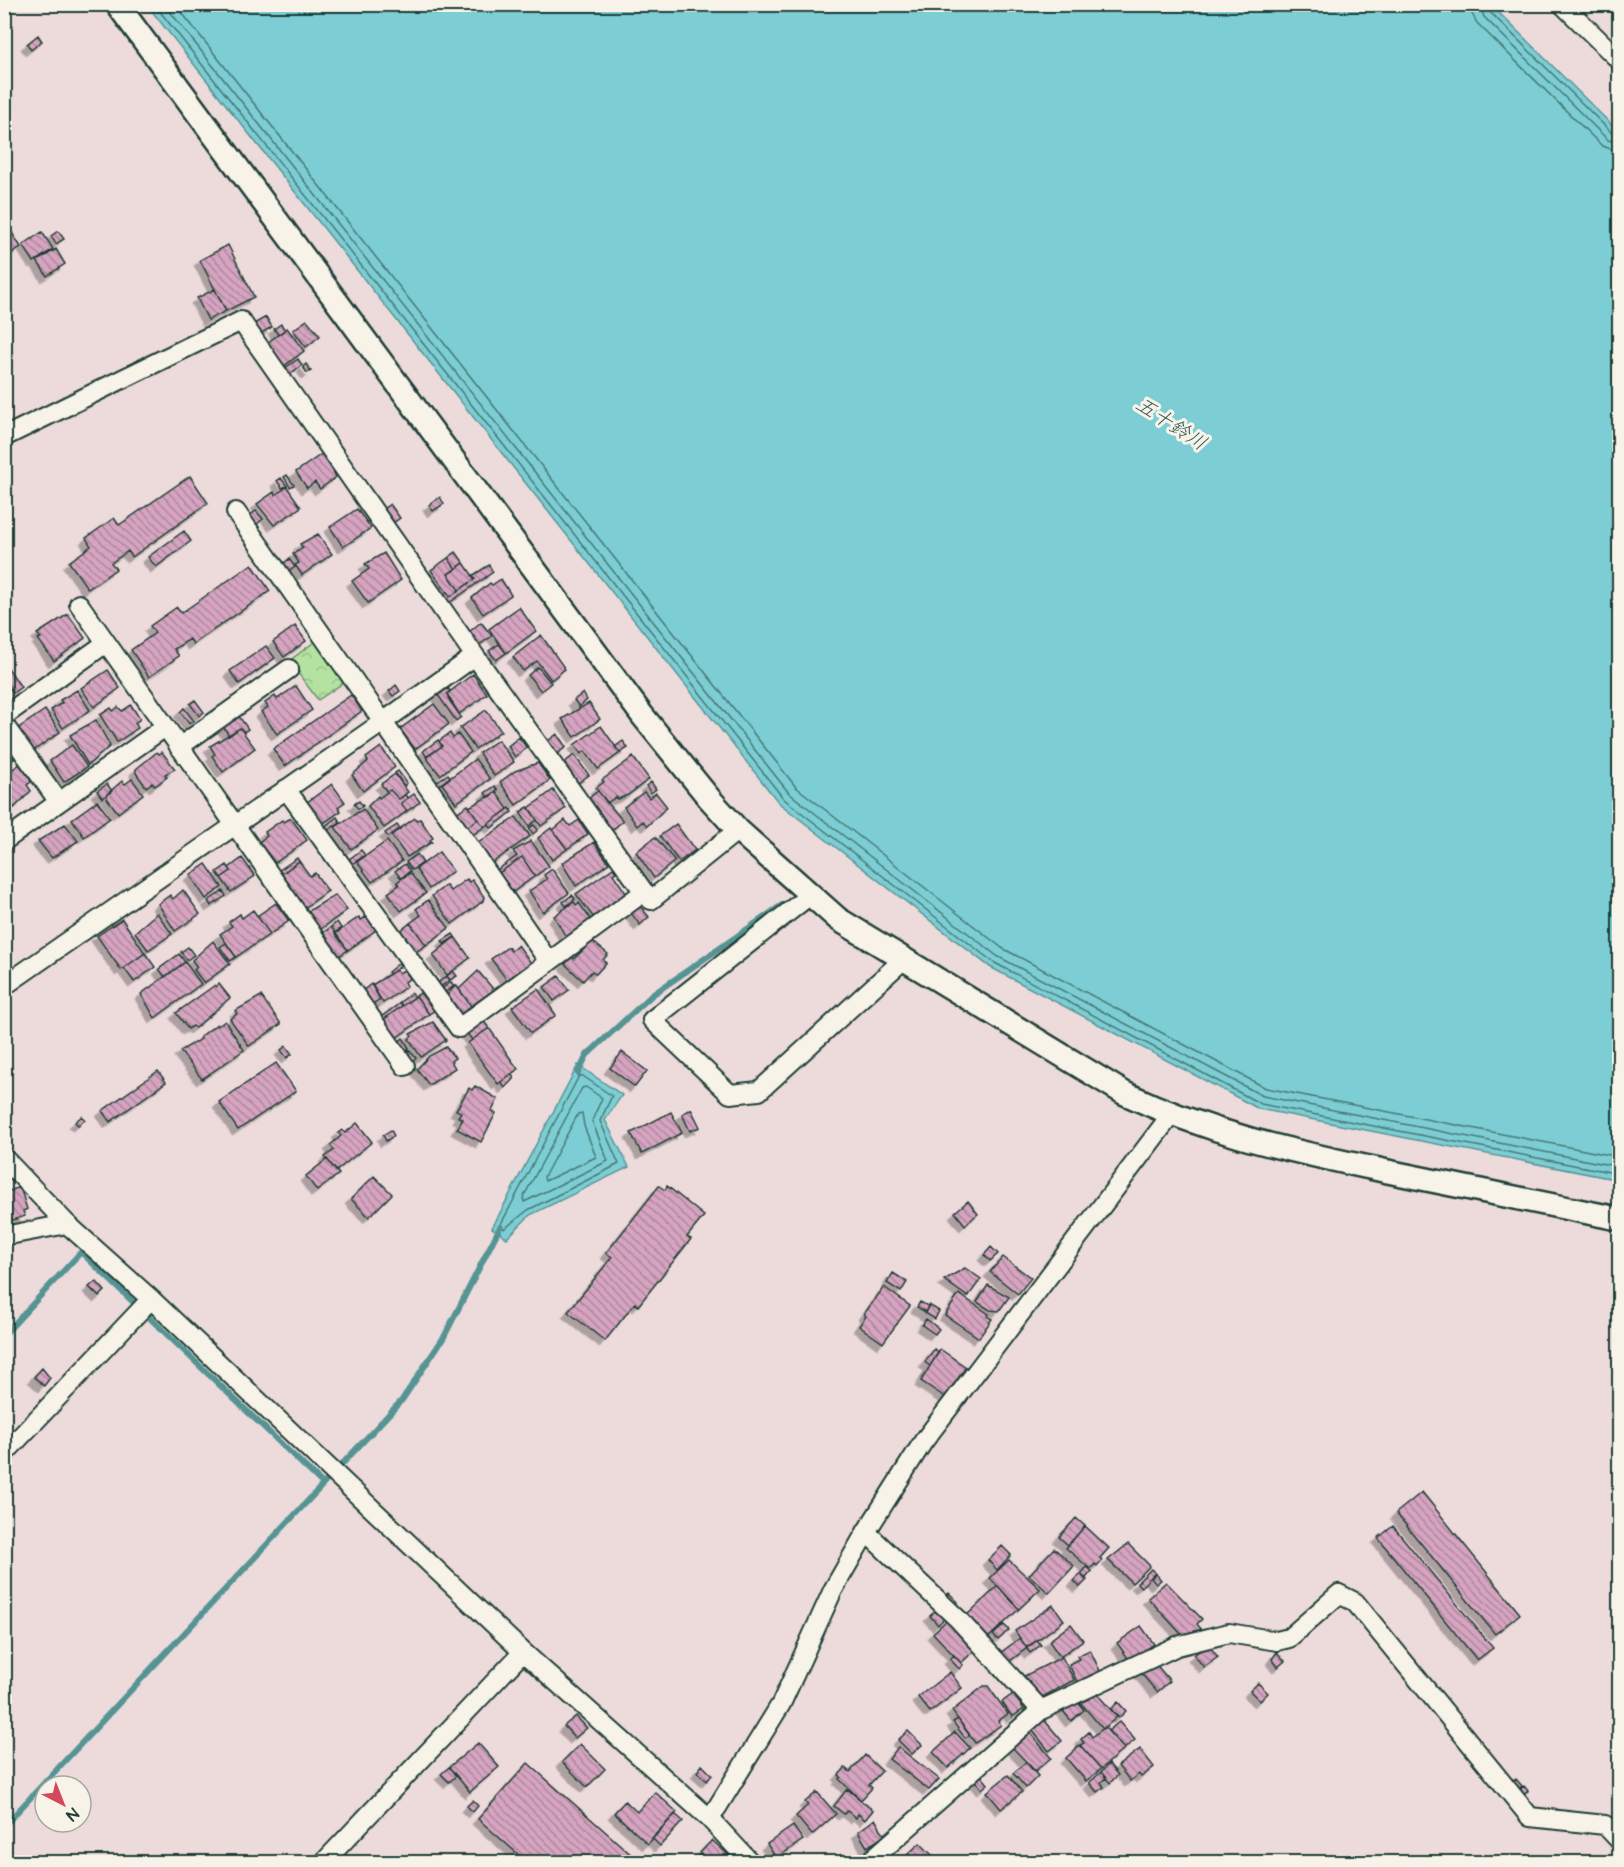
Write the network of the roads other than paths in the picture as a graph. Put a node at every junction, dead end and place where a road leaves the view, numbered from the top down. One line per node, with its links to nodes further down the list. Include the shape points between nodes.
1 (117, 4): 18 (street, via 642,715)
2 (1562, 4): 3 (street)
3 (1620, 61)
4 (4, 437): 8 (street, via 241,321)
5 (236, 512): 11 (street)
6 (79, 604): 7 (street)
7 (106, 643): 10 (street); 13 (street)
8 (475, 656): 11 (street); 20 (street)
9 (289, 669): 14 (street)
10 (4, 716)
11 (383, 722): 15 (street); 23 (street)
12 (4, 725): 16 (street)
13 (165, 727): 14 (street); 16 (street)
14 (179, 747): 17 (street)
15 (286, 789): 17 (street); 23 (street, via 459,1028)
16 (59, 802): 19 (street)
17 (234, 825): 24 (street); 25 (street)
18 (738, 830): 20 (street, via 651,900); 21 (street)
19 (4, 841)
20 (644, 892): 23 (street)
21 (810, 895): 22 (street, via 838,920); 22 (street, via 652,1020 730,1094 759,1091)
22 (904, 959): 26 (street, via 1124,1093)
23 (549, 962)
24 (4, 986)
25 (405, 1066)
26 (1171, 1115): 28 (street, via 1301,1154); 33 (street, via 923,1442)
27 (4, 1158): 29 (street)
28 (1620, 1219)
29 (67, 1224): 30 (street); 31 (street)
30 (4, 1236)
31 (152, 1299): 32 (street); 34 (street)
32 (4, 1454)
33 (866, 1532): 35 (street, via 957,1619); 36 (street, via 833,1590 781,1704)
34 (523, 1652): 36 (street); 38 (street)
35 (1041, 1710): 37 (street, via 1177,1646 1229,1633 1277,1641 1289,1638 1339,1594 1354,1602 1530,1817 1605,1825); 40 (street)
36 (710, 1819): 39 (street)
37 (1620, 1841)
38 (324, 1863)
39 (750, 1863)
40 (869, 1863)

